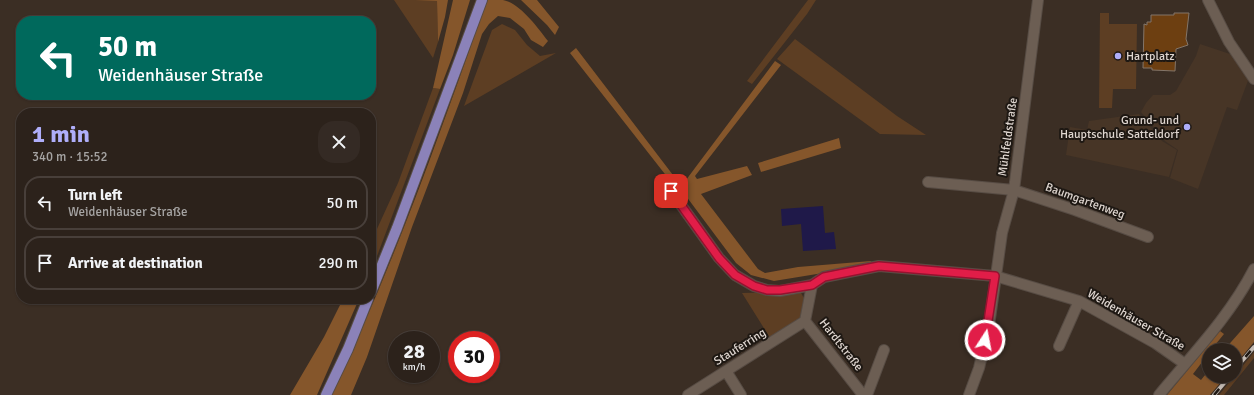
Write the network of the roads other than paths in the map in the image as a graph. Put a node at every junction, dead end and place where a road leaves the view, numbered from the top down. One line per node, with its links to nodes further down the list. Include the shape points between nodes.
1 (1038, 0): 6 (street, Mühlfeldstraße)
2 (1208, 0): 4 (street, via 1229,42)
3 (481, 2): 11 (main road)
4 (1254, 79)
5 (928, 182): 6 (street, Baumgartenweg)
6 (1014, 190): 8 (street, Baumgartenweg); 10 (street, Mühlfeldstraße, via 1002,233)
7 (671, 191): 12 (street, Weidenhäuser Straße, via 719,258 735,275 767,290)
8 (1148, 237)
9 (1254, 269): 18 (street, via 1219,324)
10 (995, 276): 12 (street, Weidenhäuser Straße, via 879,266 824,277); 13 (street, Weidenhäuser Straße); 25 (street, Mühlfeldstraße, via 979,368)
11 (376, 280)
12 (812, 285): 15 (street, Hardtstraße)
13 (1080, 301): 16 (street); 18 (street, Weidenhäuser Straße)
14 (366, 304): 20 (main road)
15 (805, 321): 19 (street, Stauferring); 23 (street, Hardtstraße)
16 (1059, 346)
17 (884, 350): 24 (street)
18 (1185, 364): 26 (street)
19 (726, 371): 21 (street, Stauferring); 22 (street)
20 (326, 395)
21 (688, 395)
22 (741, 395)
23 (863, 395)
24 (867, 395)
25 (969, 395)
26 (1159, 395)

